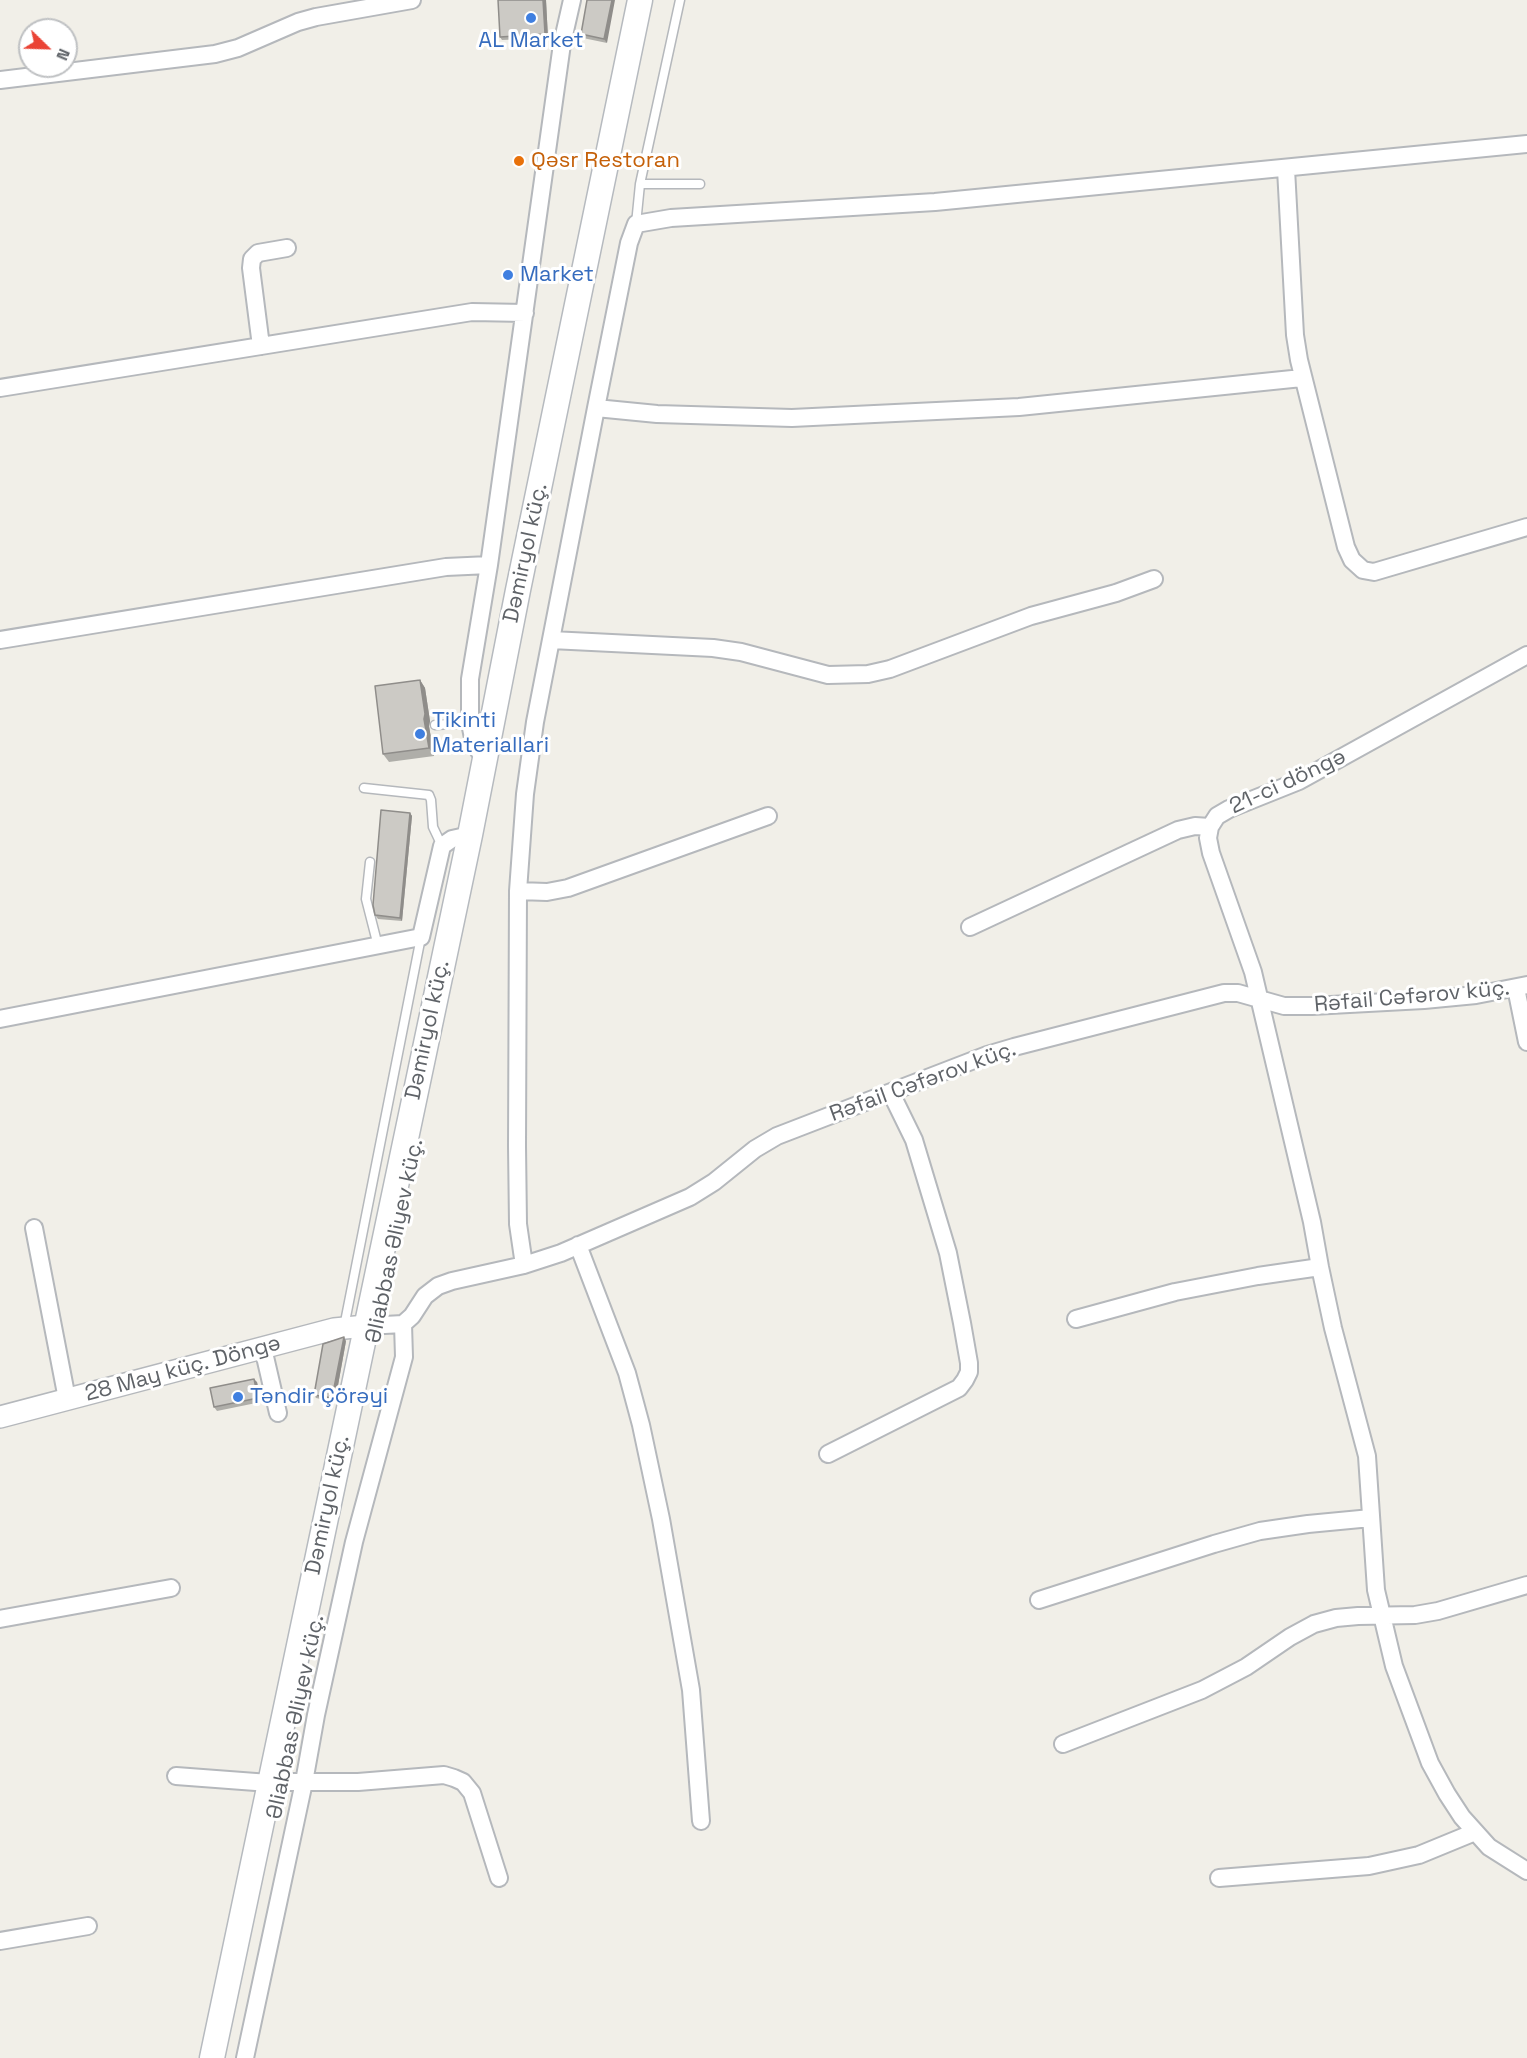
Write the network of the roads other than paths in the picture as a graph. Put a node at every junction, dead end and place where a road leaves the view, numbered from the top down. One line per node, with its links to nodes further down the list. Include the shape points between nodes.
1 (412, 0): 6 (street, via 307,20 215,54)
2 (572, 0): 13 (street, via 562,44)
3 (640, 0): 26 (main road, Dəmiryol küç.)
4 (650, 0): 48 (main road, Əliabbas Əliyev küç.)
5 (680, 0): 9 (lane)
6 (0, 80)
7 (1527, 144): 8 (street)
8 (1286, 169): 11 (street, via 935,202 671,218); 15 (street, via 1295,335)
9 (640, 184): 10 (lane); 11 (lane)
10 (700, 184)
11 (636, 224): 17 (street)
12 (286, 248): 14 (street, via 258,253 252,259)
13 (525, 313): 14 (street, via 472,312); 19 (street)
14 (261, 346): 16 (street)
15 (1302, 378): 17 (street, via 1019,407 804,417 715,417); 18 (street, via 1346,547 1363,570 1374,572)
16 (0, 387)
17 (596, 408): 22 (street)
18 (1527, 527)
19 (489, 565): 21 (street, via 446,567); 24 (street, via 470,679)
20 (1154, 579): 22 (street, via 1031,616 868,674 828,675 713,648)
21 (0, 640)
22 (551, 640): 33 (street, via 525,794)
23 (1527, 655): 29 (street, 21-ci döngə, via 1299,781 1229,809)
24 (470, 723): 25 (lane); 26 (street, via 473,738)
25 (435, 725)
26 (484, 756): 30 (main road, Dəmiryol küç.)
27 (364, 788): 31 (lane, via 429,795 434,827)
28 (768, 816): 33 (street, via 568,888)
29 (1209, 827): 34 (street, via 1178,830); 38 (street, 21-ci döngə, via 1211,853 1245,946)
30 (470, 835): 31 (street); 48 (main road, Dəmiryol küç.)
31 (442, 846): 35 (street)
32 (370, 862): 36 (lane, via 366,899)
33 (518, 891): 44 (street, via 517,1184)
34 (970, 927)
35 (421, 937): 36 (street); 48 (lane)
36 (378, 946): 39 (street)
37 (1522, 987): 38 (street, Rəfail Cəfərov küç., via 1424,1000 1312,1006 1284,1006); 40 (street)
38 (1259, 999): 41 (street, Rəfail Cəfərov küç., via 1224,993 1057,1035 987,1055); 45 (street, 21-ci döngə)
39 (0, 1019)
40 (1527, 1042)
41 (891, 1093): 43 (street, Rəfail Cəfərov küç., via 777,1136 690,1197); 53 (street, via 914,1140 948,1252 969,1372 959,1388)
42 (34, 1228): 50 (street)
43 (578, 1245): 44 (street, Rəfail Cəfərov küç.); 63 (street, via 627,1373 641,1425 691,1690)
44 (524, 1265): 47 (street, Rəfail Cəfərov küç., via 438,1286 425,1296)
45 (1320, 1267): 46 (street, via 1175,1292); 54 (street, 21-ci döngə, via 1367,1456)
46 (1076, 1319)
47 (404, 1324): 48 (street); 62 (street, via 404,1357 354,1542 316,1715)
48 (362, 1326): 49 (street, 28 May küç. Döngə); 62 (main road, Əliabbas Əliyev küç.)
49 (263, 1348): 50 (street, 28 May küç. Döngə); 51 (street)
50 (67, 1399): 52 (street, 28 May küç. Döngə)
51 (278, 1413)
52 (0, 1417)
53 (828, 1454)
54 (1371, 1518): 57 (street, via 1260,1531); 58 (street, 21-ci döngə, via 1376,1590)
55 (1527, 1585): 58 (street, via 1438,1611)
56 (171, 1588): 59 (street)
57 (1039, 1600)
58 (1382, 1616): 60 (street, via 1336,1618 1314,1624 1202,1690); 64 (street, 21-ci döngə, via 1394,1666 1430,1763)
59 (0, 1619)
60 (1064, 1744)
61 (176, 1776): 62 (street)
62 (285, 1782): 66 (street, via 358,1782 444,1775 463,1782 472,1793); 70 (main road); 71 (main road, Əliabbas Əliyev küç.); 72 (street)
63 (701, 1821)
64 (1475, 1832): 65 (street, 21-ci döngə, via 1488,1847); 67 (street, via 1419,1855 1369,1866)
65 (1527, 1871)
66 (499, 1878)
67 (1219, 1878)
68 (88, 1926): 69 (street)
69 (0, 1941)
70 (212, 2058)
71 (224, 2058)
72 (245, 2058)

